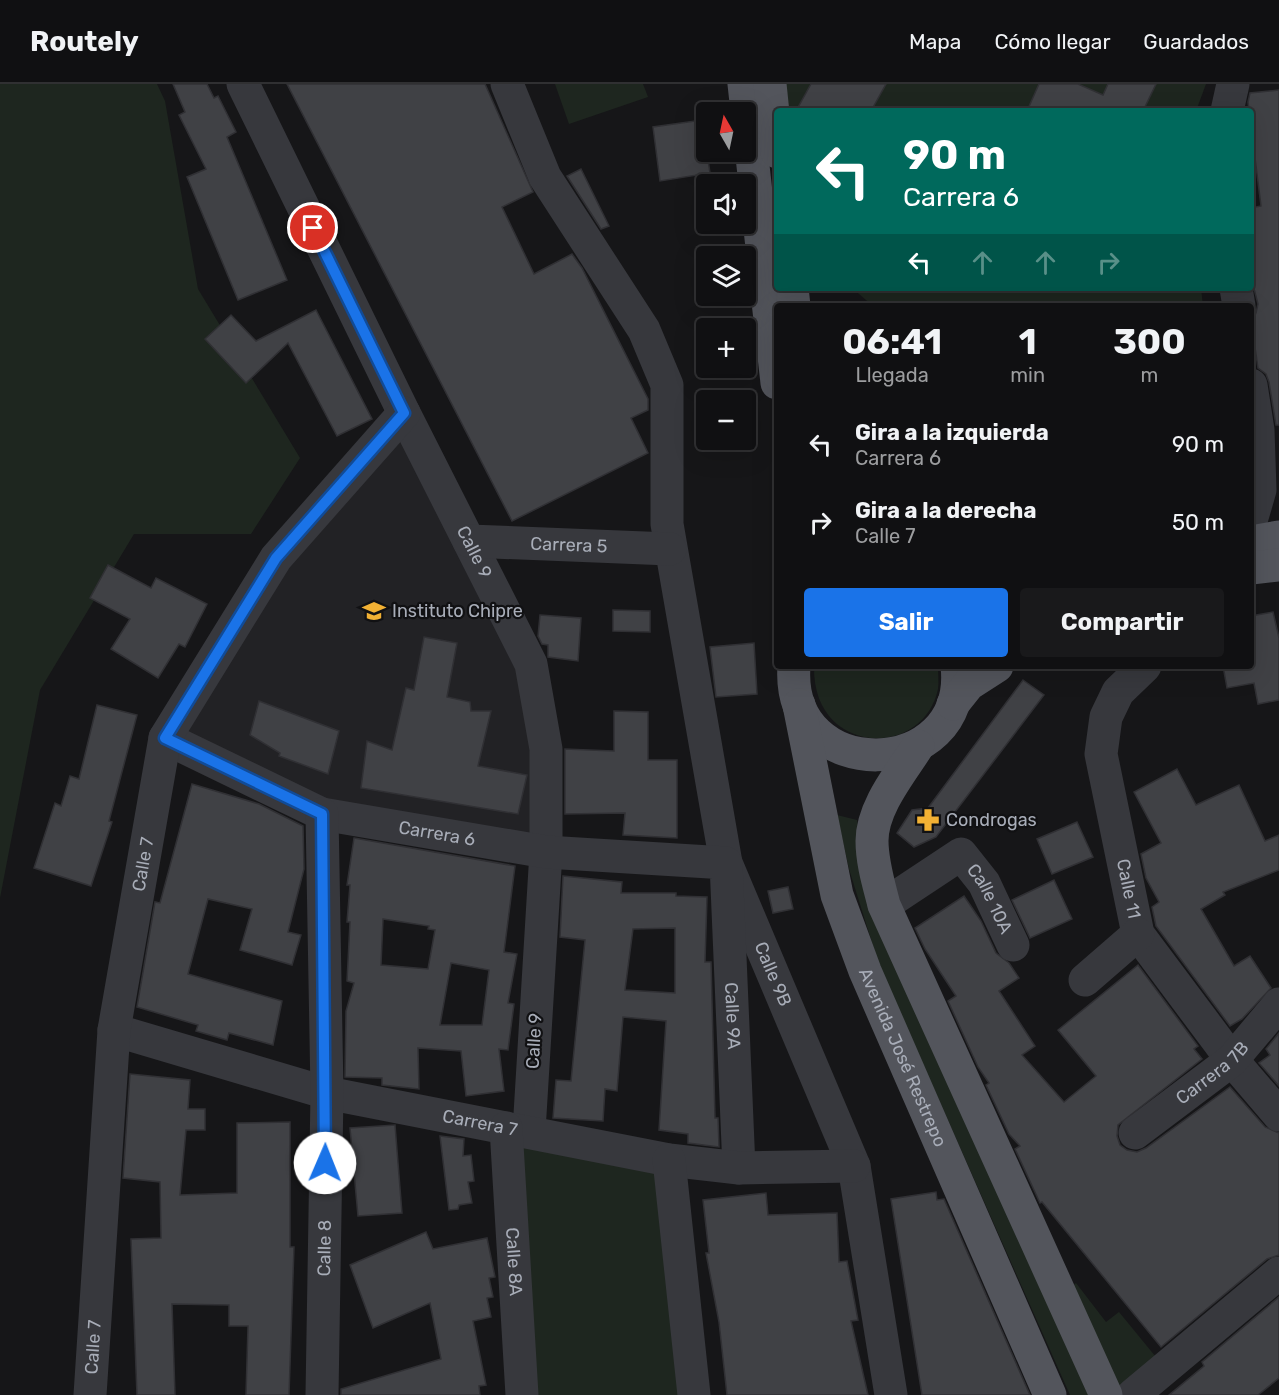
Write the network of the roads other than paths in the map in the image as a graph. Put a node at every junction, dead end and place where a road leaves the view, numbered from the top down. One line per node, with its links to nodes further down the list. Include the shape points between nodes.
1 (243, 84): 10 (street, Calle 9)
2 (507, 84): 15 (street, Calle 9B, via 545,177 644,330 667,385)
3 (744, 84): 8 (main road)
4 (770, 84): 7 (main road)
5 (1233, 84): 6 (street)
6 (1228, 108)
7 (774, 123)
8 (774, 356)
9 (1254, 404): 11 (street, via 1260,490)
10 (404, 413): 13 (street, Calle 9); 24 (street, Calle 7, via 276,558)
11 (1254, 511)
12 (1279, 537): 14 (main road)
13 (469, 541): 15 (street, Carrera 5); 27 (street, Calle 9, via 531,664 546,749)
14 (1254, 541)
15 (670, 549): 28 (street, Calle 9B)
16 (1279, 565): 17 (main road)
17 (1254, 568)
18 (794, 669): 23 (main road, Avenida José Restrepo)
19 (957, 669): 22 (main road)
20 (992, 669): 22 (main road, via 969,684)
21 (1142, 669): 30 (street, Calle 11, via 1118,692 1106,717 1101,754)
22 (953, 704): 25 (main road, via 939,728)
23 (799, 705): 25 (main road, via 810,725 828,742 849,753 872,757 896,755); 49 (main road, Avenida José Restrepo, via 837,895 866,971)
24 (165, 738): 26 (street, Carrera 6); 34 (street, Calle 7)
25 (918, 746): 29 (main road, via 877,817 872,840)
26 (322, 814): 27 (street, Carrera 6); 36 (street, Calle 8)
27 (546, 852): 28 (street, Carrera 6); 38 (street, Calle 9)
28 (726, 863): 41 (street, Calle 9B); 42 (street, Calle 9A)
29 (884, 905): 31 (street, Calle 10A, via 961,854 984,883); 50 (main road)
30 (1138, 934): 32 (street); 35 (street, Calle 11)
31 (1013, 945)
32 (1085, 980)
33 (1279, 1004): 35 (street, Carrera 7B)
34 (114, 1030): 36 (street, Carrera 7); 44 (street, Calle 7)
35 (1232, 1060): 37 (street, Calle 11); 39 (street, Carrera 7B)
36 (327, 1094): 38 (street, Carrera 7); 45 (street, Calle 8)
37 (1279, 1115)
38 (518, 1130): 40 (street, Carrera 7); 46 (street, Calle 8A)
39 (1135, 1133)
40 (669, 1160): 42 (street, Carrera 7); 47 (street)
41 (854, 1166): 42 (street, Carrera 7); 48 (street, Calle 9B)
42 (739, 1168)
43 (1279, 1272): 51 (street)
44 (90, 1395)
45 (322, 1395)
46 (522, 1395)
47 (694, 1395)
48 (891, 1395)
49 (1050, 1395)
50 (1106, 1395)
51 (1133, 1395)

